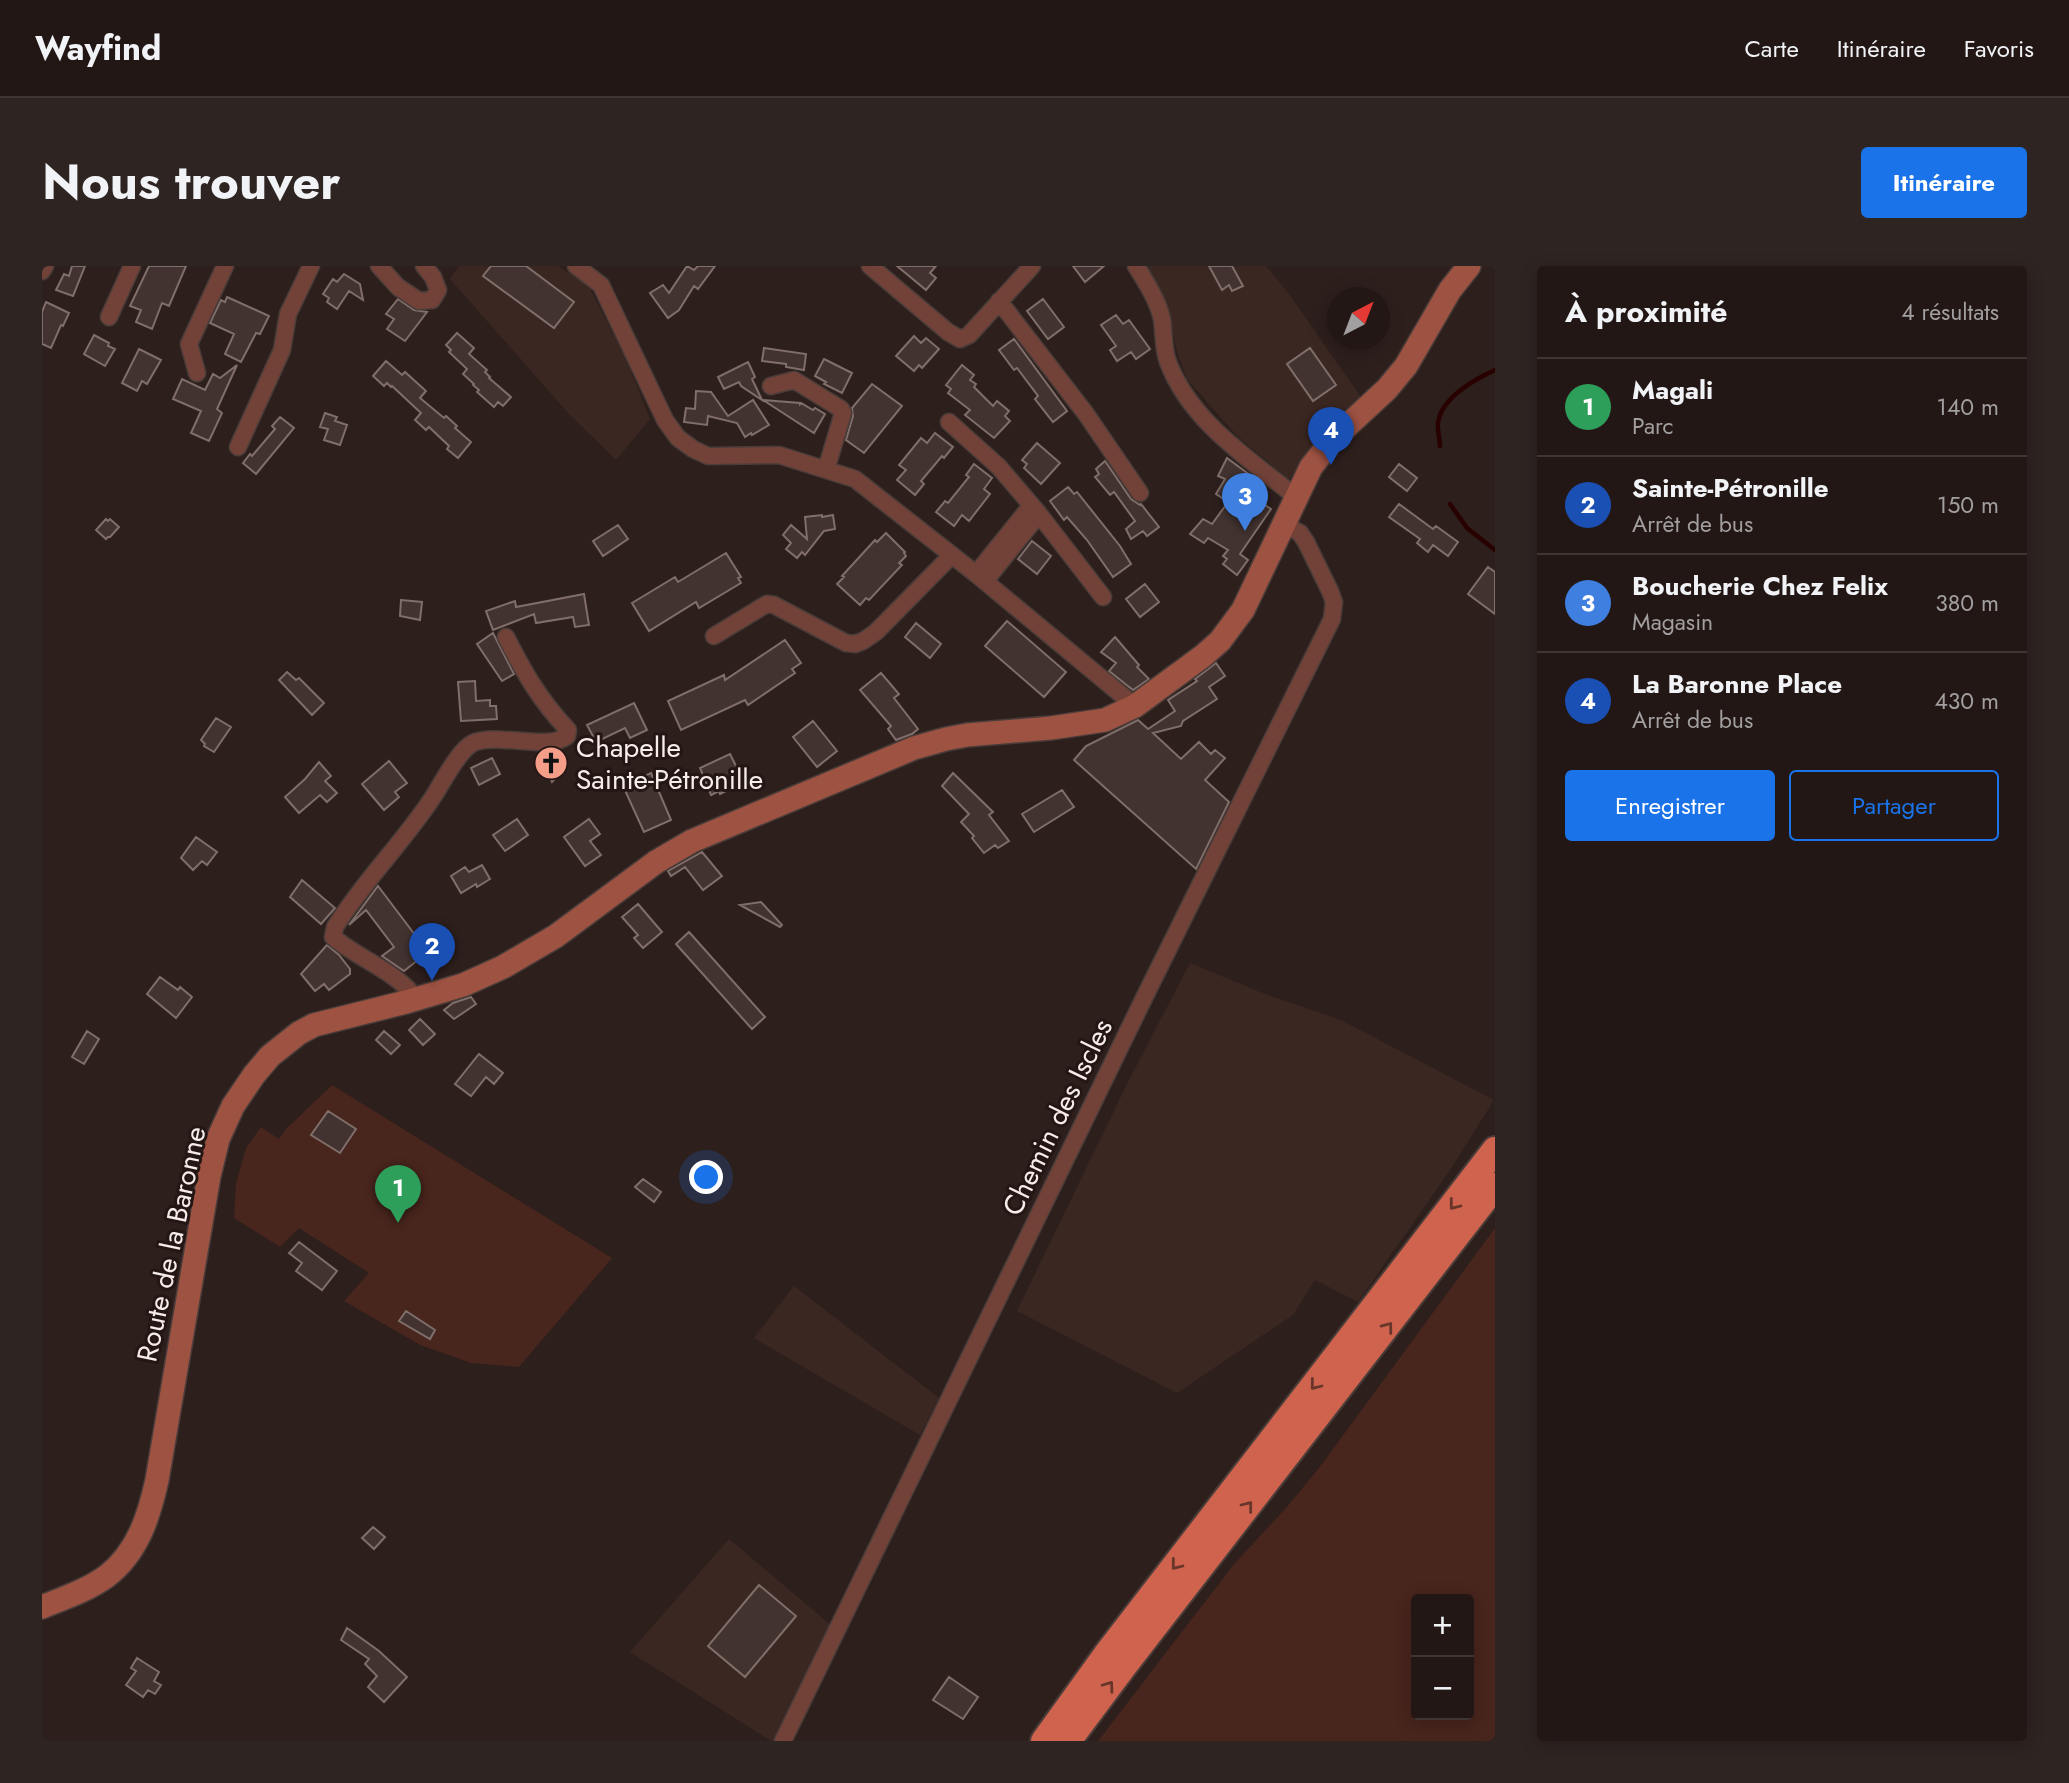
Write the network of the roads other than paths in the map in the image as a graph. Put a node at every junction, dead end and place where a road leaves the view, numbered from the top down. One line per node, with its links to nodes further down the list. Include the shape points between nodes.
1 (45, 266): 12 (street)
2 (132, 266): 14 (street)
3 (225, 266): 15 (street, via 189,344)
4 (311, 266): 18 (street, via 288,314 282,350)
5 (379, 266): 6 (street, via 419,301 432,300 438,290)
6 (424, 266)
7 (576, 266): 19 (street, via 601,285 665,420 678,438 708,456 779,455)
8 (870, 266): 13 (street, via 960,339)
9 (1136, 266): 21 (street, via 1161,316 1167,360 1182,393 1207,422)
10 (1469, 266): 21 (main road, Route de la Baronne, via 1406,366 1323,451)
11 (1025, 268): 13 (street)
12 (42, 271)
13 (999, 301): 20 (street)
14 (109, 317)
15 (197, 373)
16 (771, 386): 19 (street, via 794,380 841,409)
17 (948, 422): 22 (street, via 999,467)
18 (238, 447)
19 (826, 470): 24 (street, via 855,479)
20 (1140, 493)
21 (1296, 497): 23 (main road, Route de la Baronne)
22 (1035, 510): 25 (street); 26 (street)
23 (1284, 524): 29 (main road, Route de la Baronne, via 1255,588 1227,633); 34 (street, Chemin des Iscles, via 1306,542 1334,602 1332,619)
24 (952, 555): 25 (street); 27 (street, via 892,617 855,644 766,604)
25 (980, 577): 29 (street)
26 (1103, 597)
27 (714, 636)
28 (506, 637): 30 (street, via 529,682 568,730 567,736 555,742 471,743 335,927 333,937 405,986)
29 (1135, 706): 30 (main road, Route de la Baronne, via 1105,720 946,738 914,748 692,841 526,955 463,985)
30 (416, 999): 33 (main road, Route de la Baronne, via 299,1033 270,1056 233,1107 218,1139 209,1176 157,1480 144,1527 136,1545 107,1576)
31 (1495, 1150): 35 (highway, one-way to 35)
32 (1495, 1186): 36 (highway, one-way to 32)
33 (42, 1606)
34 (783, 1741)
35 (1044, 1741)
36 (1068, 1741)

